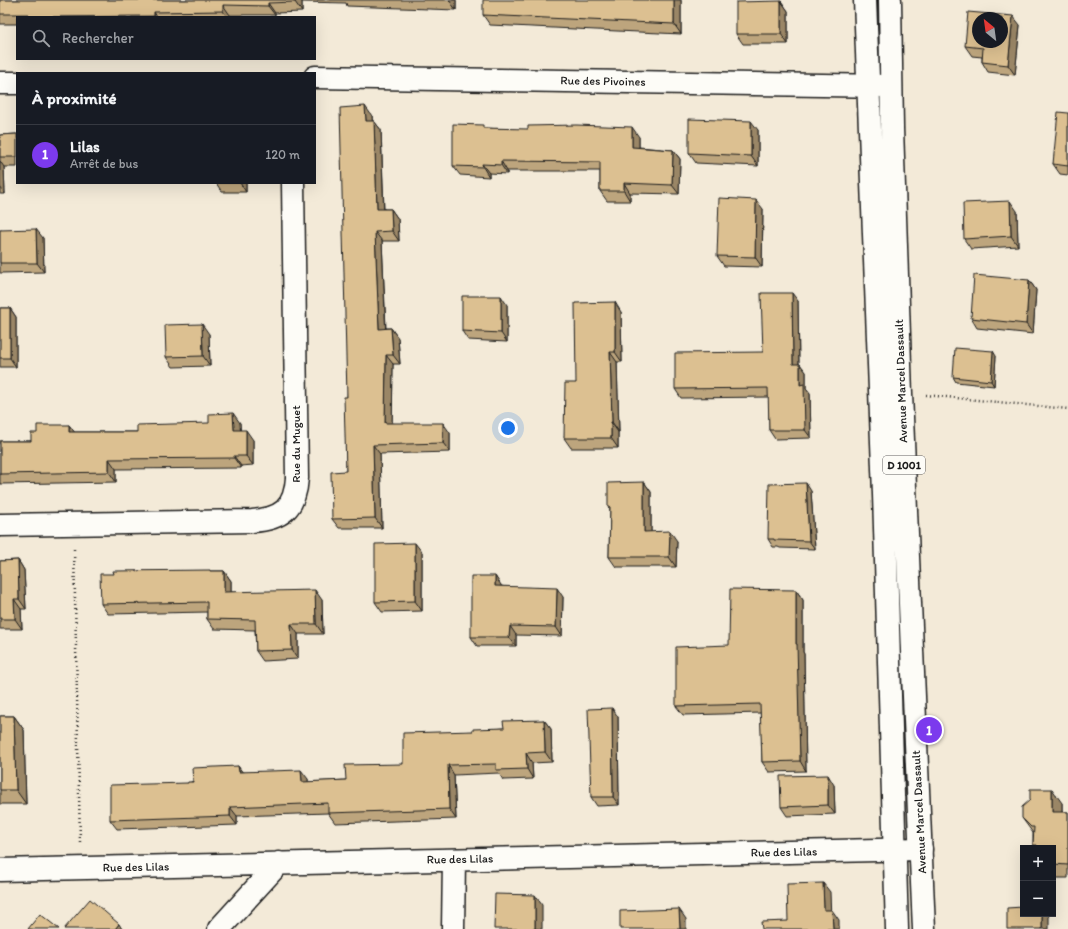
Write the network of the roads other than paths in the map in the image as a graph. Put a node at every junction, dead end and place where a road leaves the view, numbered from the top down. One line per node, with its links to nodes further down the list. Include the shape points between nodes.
1 (865, 0): 6 (street, Avenue Marcel Dassault / D 1001)
2 (890, 0): 7 (street, Avenue Marcel Dassault / D 1001)
3 (316, 77): 6 (street, Rue des Pivoines)
4 (0, 83): 5 (street)
5 (16, 83)
6 (867, 86): 7 (street, Rue des Pivoines); 10 (street, Avenue Marcel Dassault / D 1001, via 884,494)
7 (892, 86): 11 (street, Avenue Marcel Dassault / D 1001, via 901,394)
8 (293, 184): 9 (street, Rue du Muguet, via 297,478 294,498 289,507 273,517 252,522)
9 (0, 525)
10 (895, 849): 11 (street, Rue des Lilas); 12 (street, Rue des Lilas); 17 (street, Avenue Marcel Dassault / D 1001)
11 (921, 849): 18 (street, Avenue Marcel Dassault / D 1001)
12 (454, 860): 13 (street, Rue des Lilas); 16 (street)
13 (279, 863): 14 (street, Rue des Lilas); 15 (street)
14 (0, 870)
15 (219, 929)
16 (453, 929)
17 (897, 929)
18 (924, 929)

